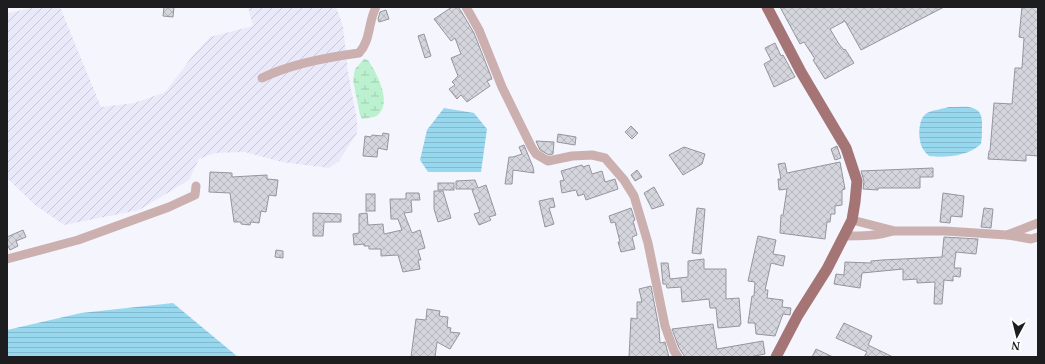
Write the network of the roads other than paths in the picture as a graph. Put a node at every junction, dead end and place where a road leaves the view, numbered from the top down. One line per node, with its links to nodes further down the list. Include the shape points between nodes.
1 (376, 7): 4 (street, via 369,33 359,53 296,66)
2 (466, 7): 13 (street, via 536,154 548,161 572,156 592,155 605,158 634,196 648,243 665,326)
3 (767, 7): 6 (main road, via 800,72 846,148 857,182)
4 (262, 78)
5 (196, 186): 12 (street, via 195,195 169,207 78,240)
6 (852, 220): 8 (street); 10 (main road)
7 (1038, 223): 9 (street)
8 (895, 231): 9 (street); 10 (street, via 882,235)
9 (1007, 235): 11 (street, via 1031,239)
10 (844, 236): 14 (main road)
11 (1038, 237)
12 (7, 259)
13 (678, 357)
14 (776, 357)

